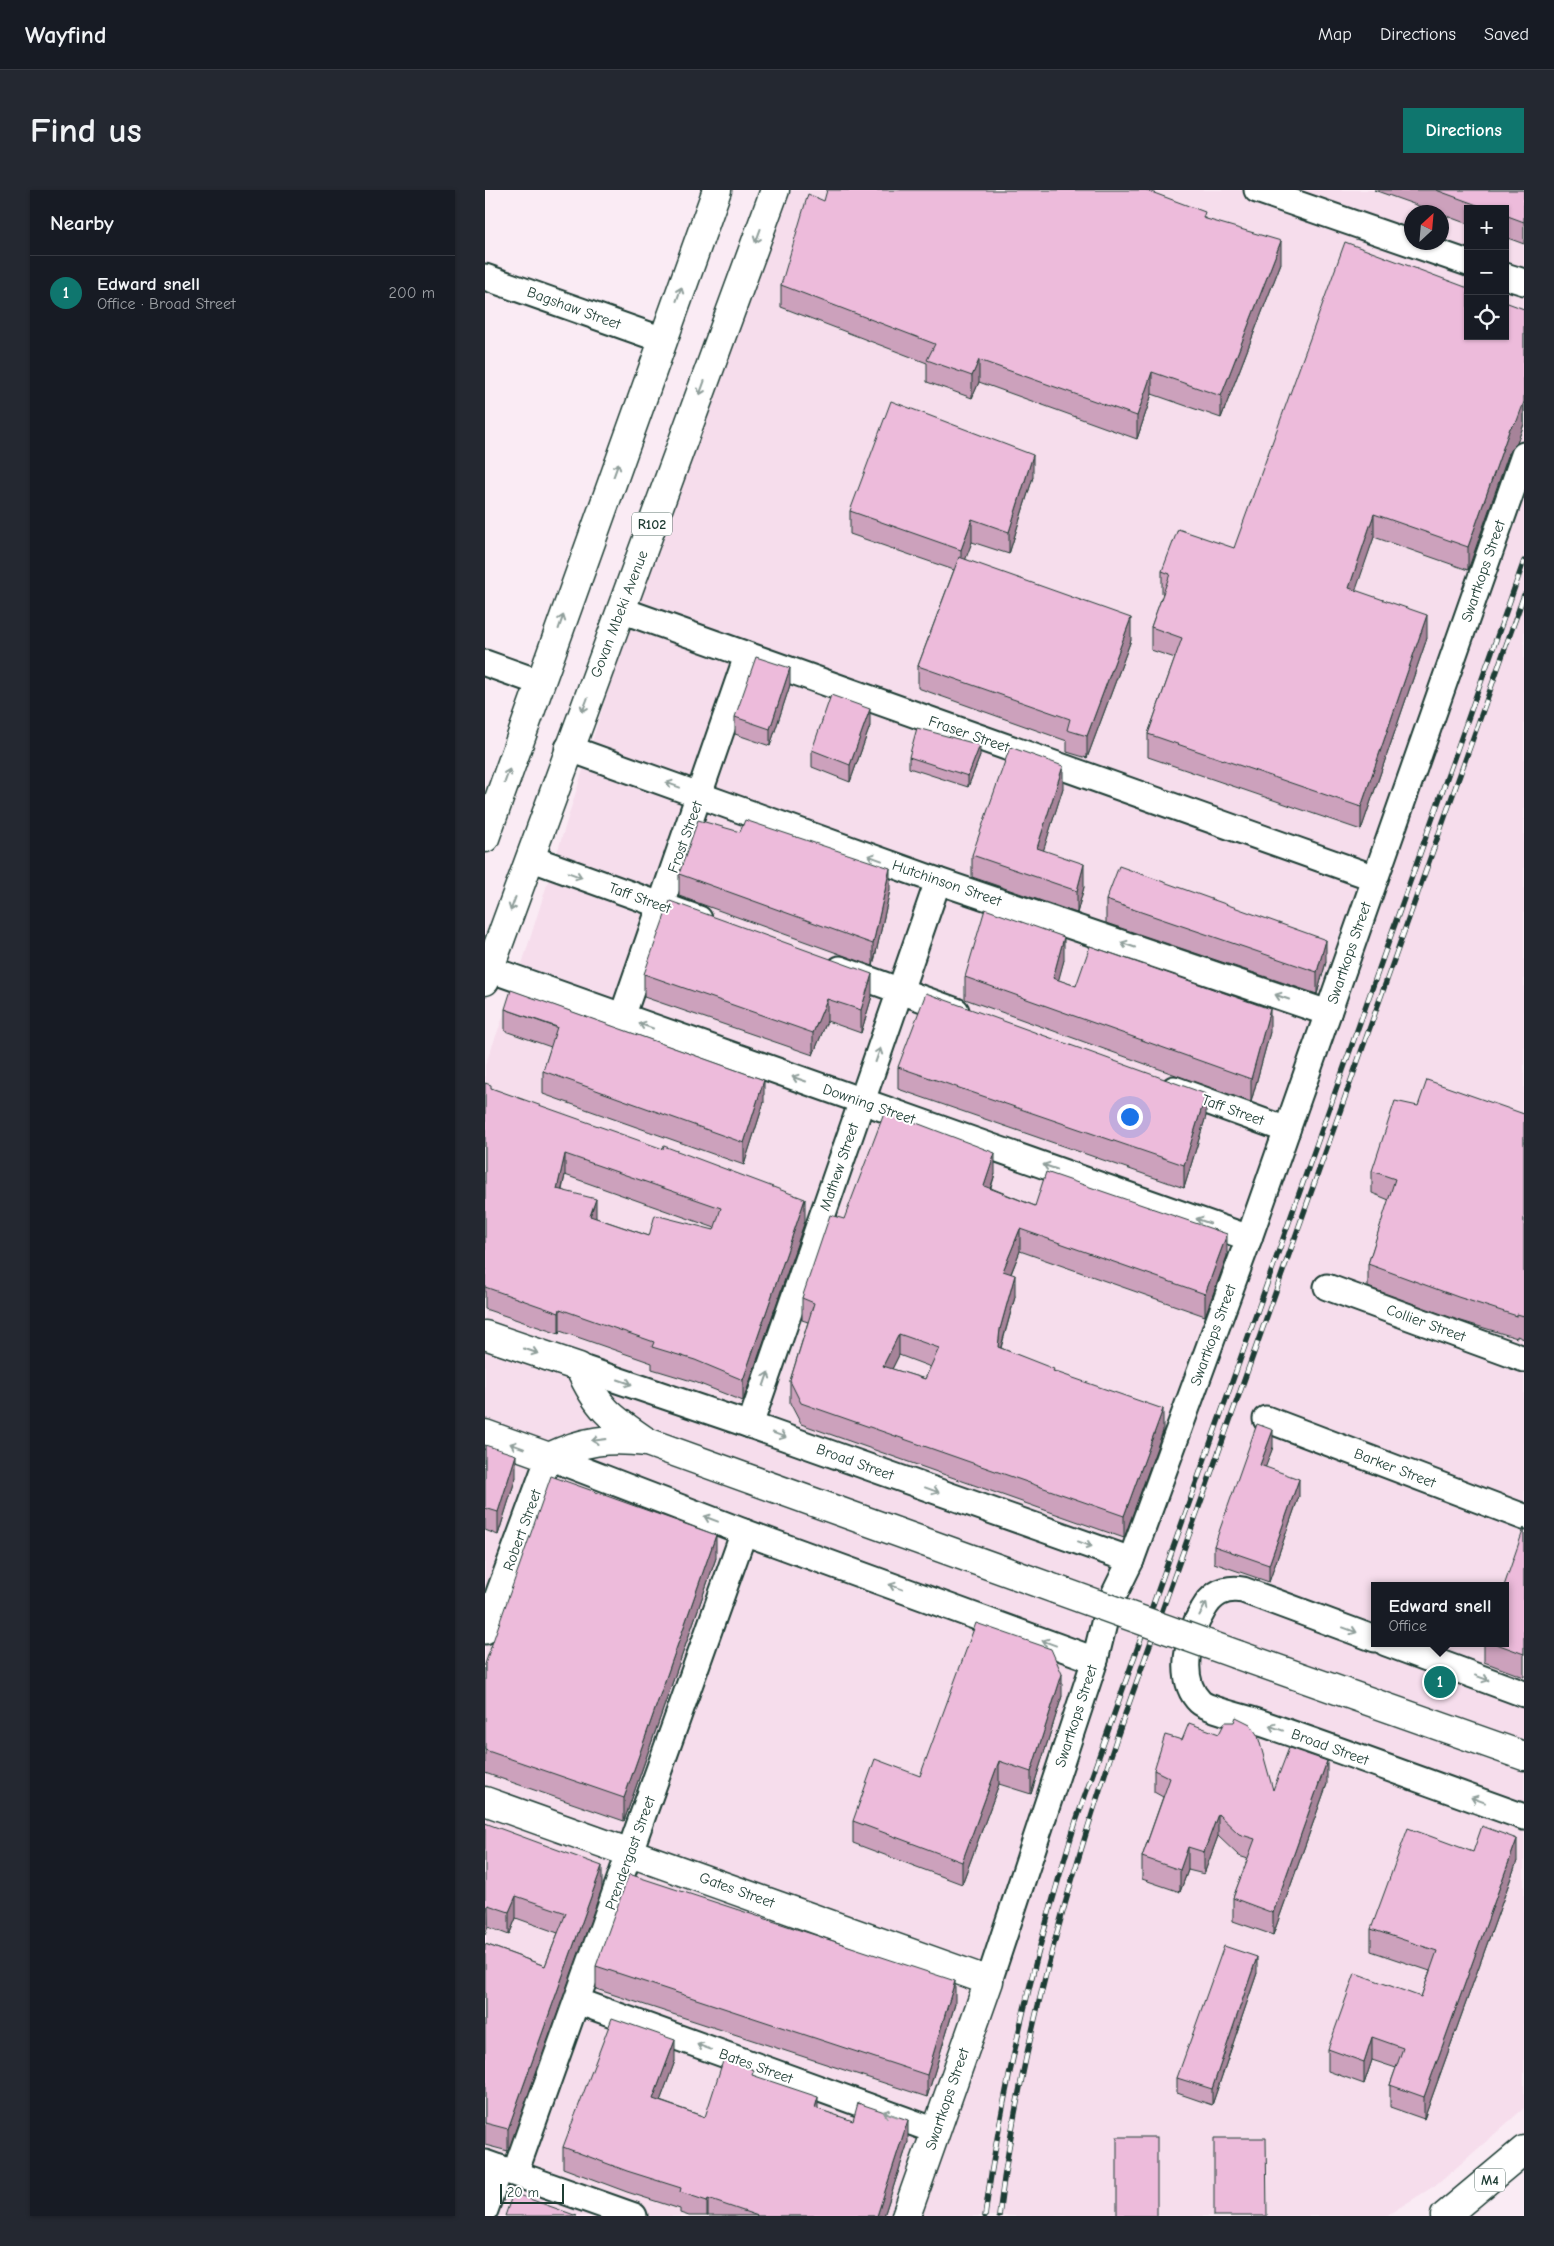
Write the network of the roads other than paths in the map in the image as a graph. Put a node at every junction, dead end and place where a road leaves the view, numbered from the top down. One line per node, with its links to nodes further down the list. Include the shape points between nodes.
1 (717, 190): 8 (main road, one-way to 1)
2 (775, 190): 10 (main road, Govan Mbeki Avenue / R102, one-way to 10)
3 (1257, 190): 4 (street)
4 (1464, 262)
5 (485, 276): 8 (street, Bagshaw Street)
6 (1509, 277): 7 (street)
7 (1524, 282)
8 (663, 340): 13 (main road, one-way to 8)
9 (1524, 455): 18 (street, Swartkops Street)
10 (621, 610): 11 (street, Fraser Street); 14 (main road, Govan Mbeki Avenue / R102, one-way to 14)
11 (747, 656): 15 (street, Frost Street); 18 (street, Fraser Street)
12 (485, 663): 13 (street)
13 (541, 683): 16 (main road, one-way to 13)
14 (568, 748): 15 (street, Hutchinson Street, one-way to 14); 17 (main road, Govan Mbeki Avenue / R102)
15 (700, 795): 19 (street, Hutchinson Street, one-way to 15); 20 (street, Frost Street)
16 (485, 838)
17 (529, 858): 20 (street, Taff Street, one-way to 20); 23 (main road, Govan Mbeki Avenue / R102, one-way to 23)
18 (1375, 878): 25 (street, Swartkops Street)
19 (939, 881): 24 (street, Mathew Street); 25 (street, Hutchinson Street, one-way to 19)
20 (660, 905): 21 (street, Taff Street); 26 (street, Frost Street)
21 (725, 928)
22 (817, 961): 24 (street)
23 (487, 975): 26 (street, Downing Street)
24 (900, 991): 27 (street); 29 (street, Mathew Street, one-way to 24)
25 (1328, 1013): 30 (street, Swartkops Street)
26 (622, 1017): 29 (street, Downing Street, one-way to 26)
27 (974, 1017)
28 (1149, 1080): 30 (street, Taff Street)
29 (862, 1101): 31 (street, Downing Street, one-way to 29); 37 (street, Mathew Street, one-way to 29, via 815,1206)
30 (1287, 1130): 31 (street, Swartkops Street)
31 (1249, 1238): 43 (street, Swartkops Street)
32 (1327, 1286): 34 (street, Collier Street)
33 (485, 1335): 35 (main road, Broad Street, one-way to 35)
34 (1524, 1359)
35 (579, 1367): 37 (street, Broad Street, one-way to 37); 39 (main road, via 597,1402)
36 (1266, 1419): 41 (street, Barker Street)
37 (750, 1425): 43 (street, Broad Street, one-way to 43)
38 (485, 1434): 40 (main road, one-way to 38)
39 (647, 1442): 40 (main road, one-way to 40, via 602,1439 572,1446); 49 (main road, bridge)
40 (549, 1457): 42 (street, one-way to 40); 44 (street, Robert Street)
41 (1524, 1517)
42 (744, 1532): 47 (street, one-way to 42); 52 (street, Prendergast Street)
43 (1131, 1560): 47 (street, Swartkops Street, via 1109,1607)
44 (485, 1631)
45 (1371, 1638): 51 (street, Broad Street, one-way to 45, via 1201,1703 1188,1683 1188,1651 1200,1614 1215,1594 1224,1590 1243,1590)
46 (1398, 1647): 48 (street, one-way to 48)
47 (1095, 1660): 53 (street, Swartkops Street)
48 (1524, 1694)
49 (1524, 1756)
50 (485, 1800): 52 (main road, Gates Street)
51 (1524, 1817)
52 (630, 1852): 53 (main road, Gates Street); 54 (street, Prendergast Street)
53 (989, 1981): 55 (main road, Swartkops Street)
54 (577, 2001): 55 (street, Bates Street, one-way to 54); 57 (street, Prendergast Street)
55 (936, 2130): 61 (main road, Swartkops Street)
56 (1524, 2150): 59 (main road, M4)
57 (500, 2168): 58 (street, Prendergast Street); 60 (street)
58 (485, 2210)
59 (1450, 2212)
60 (634, 2216)
61 (906, 2216)

